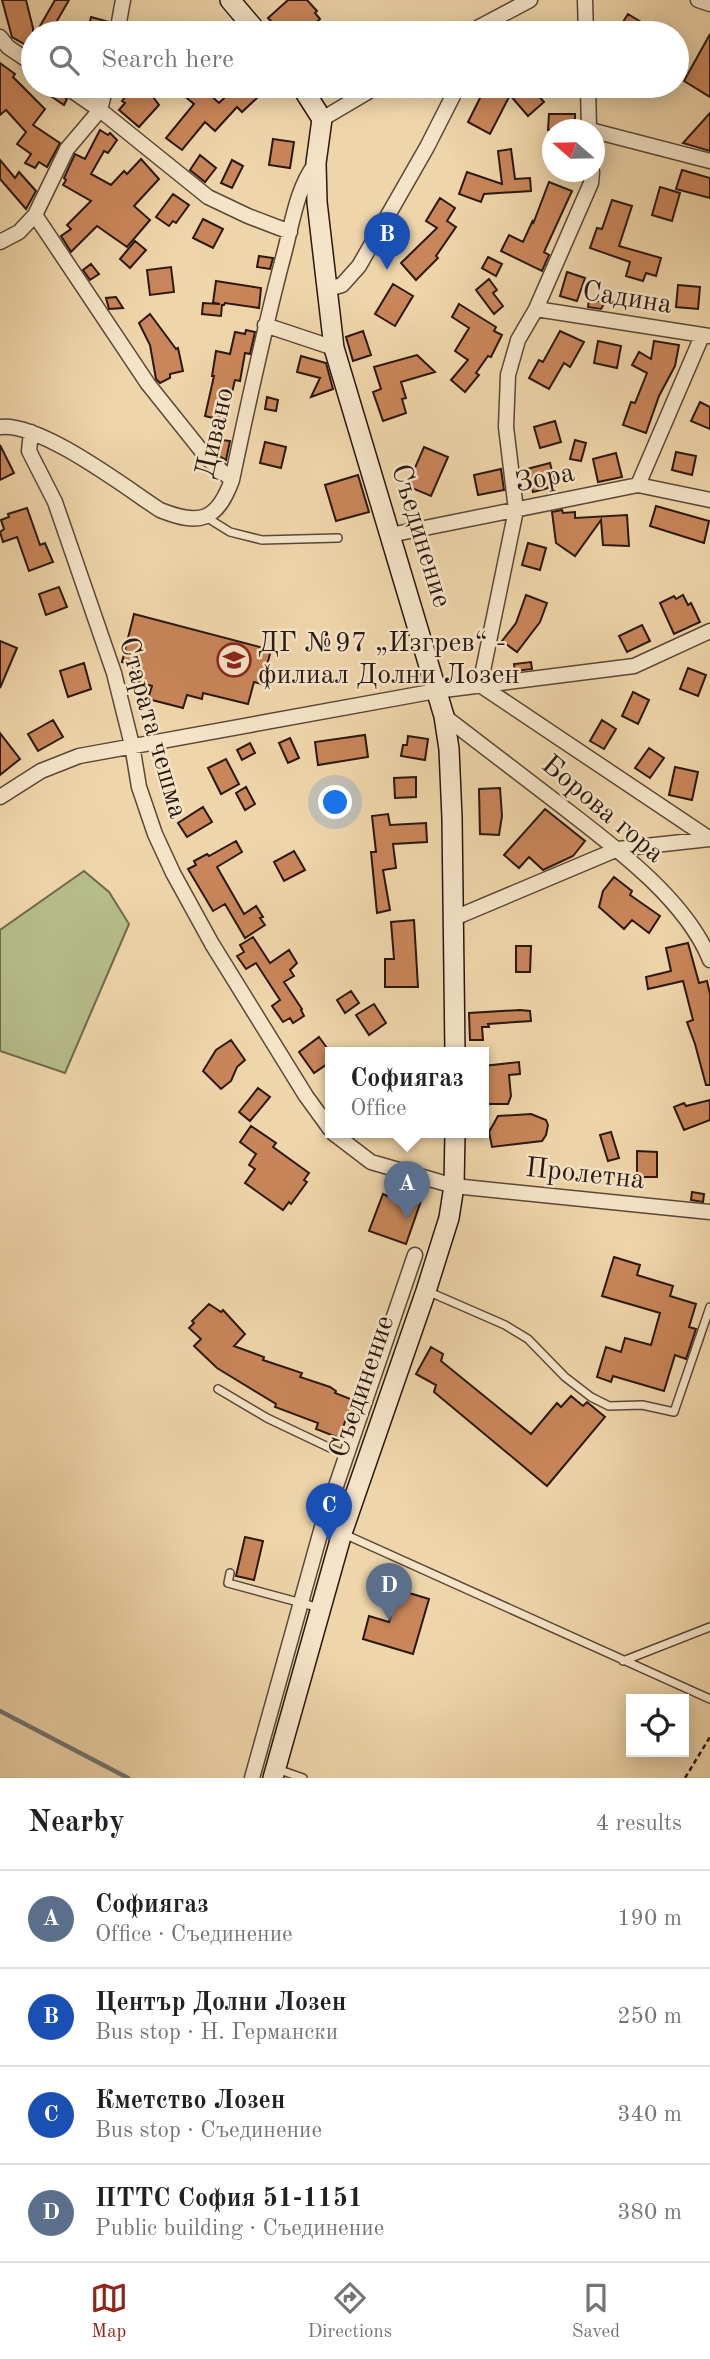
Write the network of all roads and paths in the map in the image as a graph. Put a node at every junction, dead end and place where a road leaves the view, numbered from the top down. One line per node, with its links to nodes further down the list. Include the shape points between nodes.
1 (123, 0): 7 (street)
2 (230, 0): 8 (street)
3 (530, 0): 9 (street)
4 (584, 0): 10 (street)
5 (698, 0): 6 (street)
6 (710, 4)
7 (119, 21)
8 (248, 21)
9 (491, 21)
10 (585, 21)
11 (0, 37): 12 (street)
12 (21, 56)
13 (82, 98): 19 (street)
14 (103, 98): 19 (street)
15 (309, 98): 20 (street)
16 (358, 98): 20 (street)
17 (452, 98): 29 (street, via 359,266 342,285)
18 (589, 98): 21 (street)
19 (100, 110): 26 (street, via 67,149); 27 (street, via 208,197)
20 (322, 119): 24 (street, Съединение)
21 (590, 119)
22 (605, 134): 23 (street)
23 (710, 161)
24 (316, 163): 27 (street, Дивано, via 306,175); 29 (street, Съединение)
25 (590, 182): 30 (street)
26 (35, 215): 28 (street, via 19,232); 36 (street, via 148,384 208,459)
27 (290, 232): 31 (street, Дивано)
28 (0, 242)
29 (328, 289): 33 (street, Съединение)
30 (536, 309): 32 (street, Садина); 39 (street, via 518,340 508,374 506,427)
31 (265, 325): 33 (street); 36 (street, Дивано)
32 (706, 336): 37 (street)
33 (334, 348): 41 (street, Съединение)
34 (0, 427): 35 (street, Дивано)
35 (31, 432): 40 (street, Дивано, via 160,510 177,517); 47 (street, Старата чешма, via 29,451 55,502 80,573 114,673)
36 (232, 480): 40 (street, Дивано, via 216,512)
37 (638, 485): 38 (street, Зора); 39 (street, Зора)
38 (710, 500)
39 (516, 510): 41 (street, Зора); 44 (street)
40 (206, 517): 42 (lane, via 230,532 262,540)
41 (390, 535): 45 (street, Съединение)
42 (338, 538)
43 (710, 631): 44 (street, via 634,666)
44 (480, 685): 45 (street); 49 (street, Борова гора)
45 (436, 691): 46 (street, Съединение); 47 (street)
46 (444, 716): 50 (street, Борова гора); 51 (street, Съединение, via 452,818)
47 (132, 745): 48 (street, via 41,771); 54 (street, Старата чешма, via 139,787 173,873 225,965)
48 (0, 797)
49 (710, 839): 50 (street)
50 (618, 849): 51 (street); 52 (street, Борова гора, via 685,915)
51 (452, 919): 53 (street, Съединение)
52 (710, 960)
53 (455, 1047)
54 (325, 1122)
55 (340, 1138): 57 (street, via 371,1162)
56 (455, 1138): 57 (street, Съединение)
57 (454, 1186): 58 (street, Пролетна); 60 (street, Съединение)
58 (710, 1212)
59 (415, 1255): 63 (street)
60 (426, 1291): 61 (lane, via 528,1339 565,1377 609,1406 642,1405 674,1412); 64 (street, Съединение)
61 (710, 1307)
62 (218, 1389): 63 (lane)
63 (348, 1456): 66 (street)
64 (342, 1533): 67 (street, Съединение); 69 (lane)
65 (230, 1573): 66 (lane, via 228,1583)
66 (299, 1602): 67 (lane); 73 (street)
67 (320, 1608): 72 (street, Съединение)
68 (710, 1627): 69 (lane)
69 (624, 1661): 70 (lane)
70 (710, 1699)
71 (710, 1737): 75 (path)
72 (274, 1773): 74 (lane)
73 (252, 1778)
74 (303, 1778)
75 (685, 1778)

